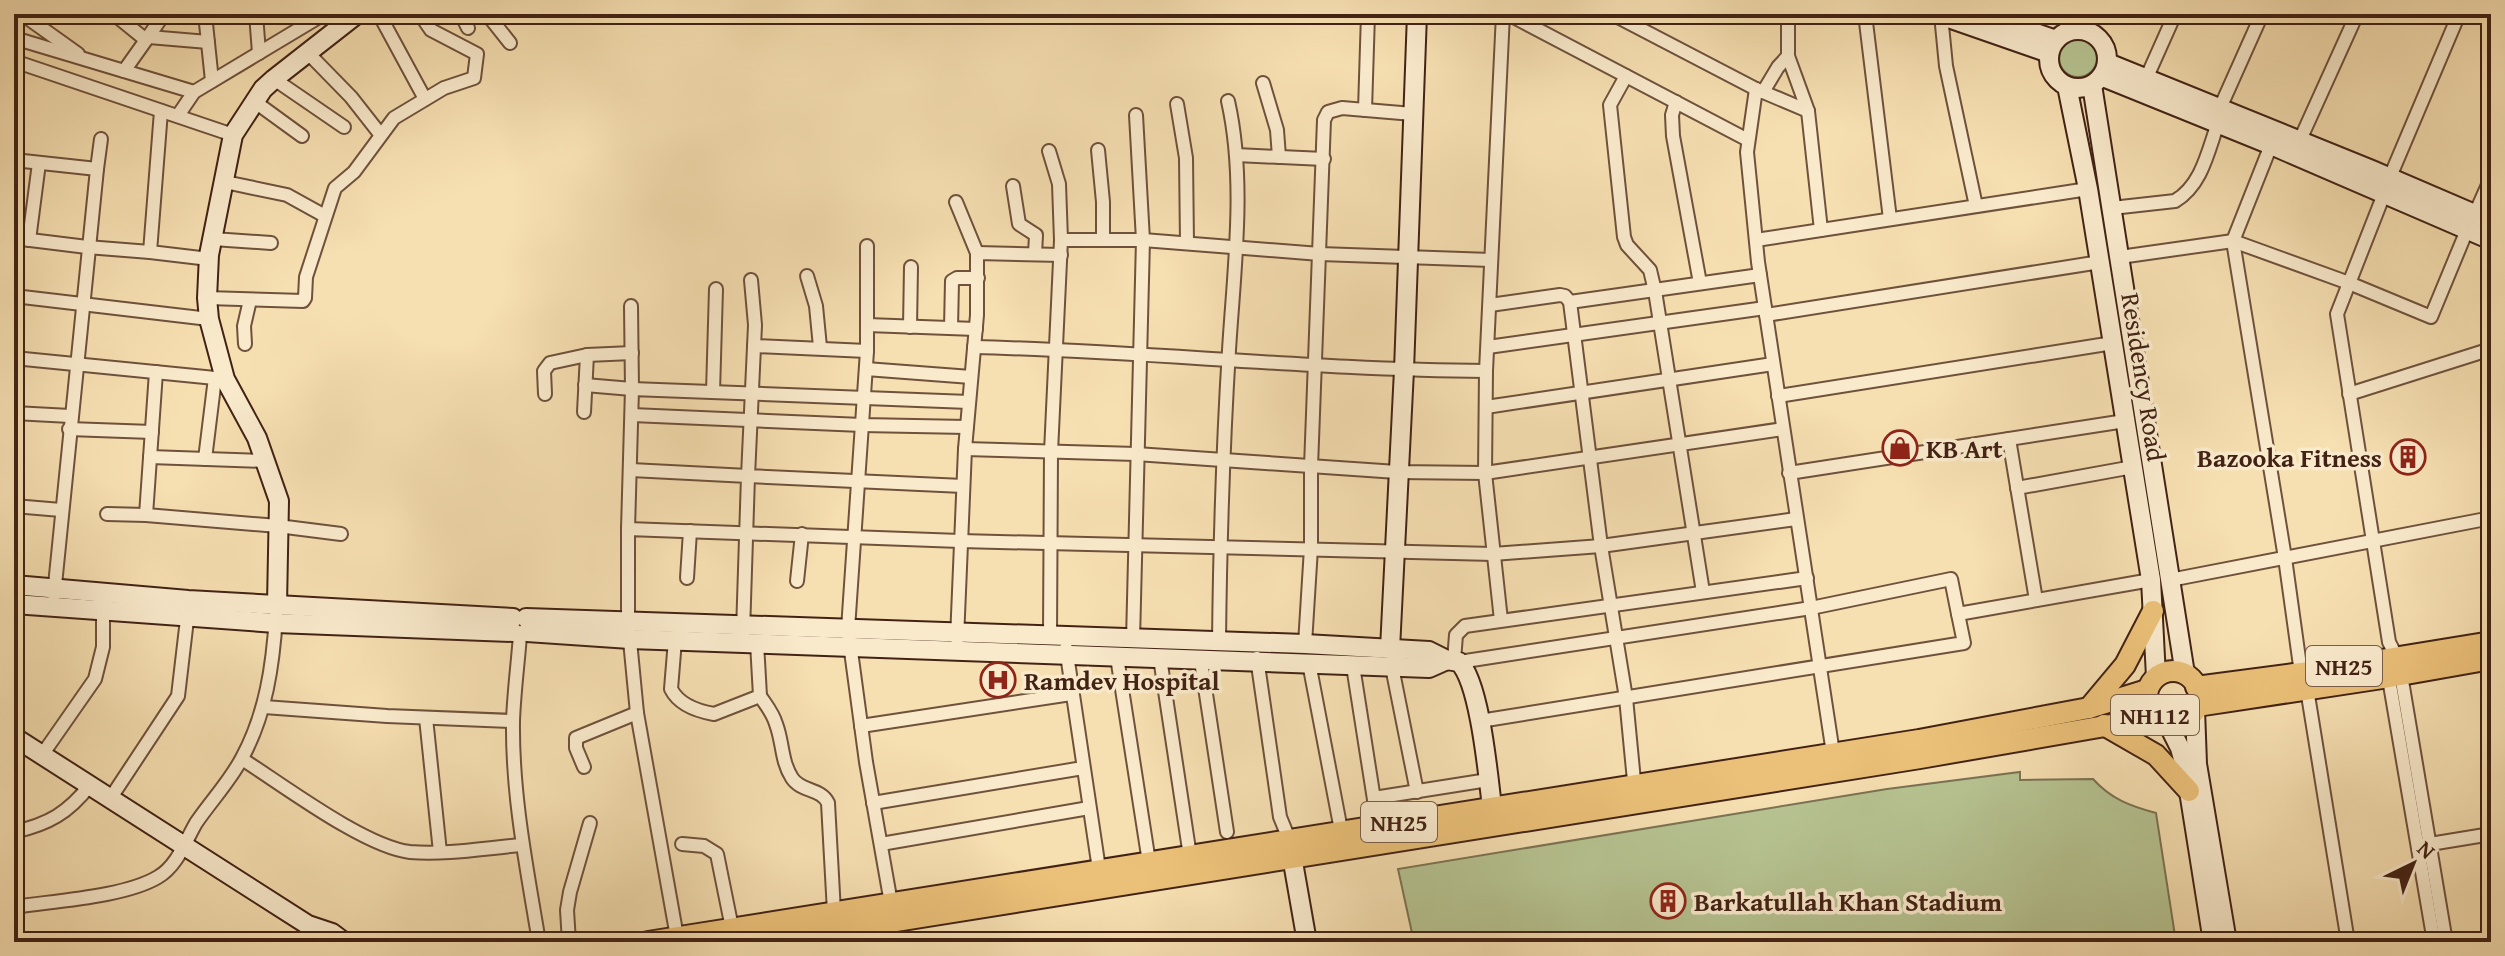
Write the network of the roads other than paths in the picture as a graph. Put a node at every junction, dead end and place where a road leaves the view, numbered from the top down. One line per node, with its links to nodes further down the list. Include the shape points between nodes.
1 (22, 14): 35 (street)
2 (114, 14): 28 (street)
3 (164, 14): 28 (street)
4 (205, 14): 29 (street)
5 (256, 14): 32 (street)
6 (322, 14): 25 (street); 32 (street)
7 (357, 14): 25 (street)
8 (379, 14): 47 (street)
9 (420, 14): 47 (street, via 431,30 477,54 474,78)
10 (461, 14): 26 (street)
11 (487, 14): 31 (street)
12 (1368, 14): 52 (street)
13 (1417, 14): 56 (street)
14 (1505, 14): 39 (street); 109 (street)
15 (1612, 14): 45 (street)
16 (1788, 14): 34 (street)
17 (1865, 14): 84 (street)
18 (2073, 14): 30 (street)
19 (2175, 14): 41 (street)
20 (2262, 14): 58 (street)
21 (2357, 14): 65 (street)
22 (2459, 14): 78 (street)
23 (1939, 15): 30 (street); 81 (street)
24 (1987, 15): 30 (street)
25 (342, 28): 33 (street)
26 (468, 28)
27 (14, 38): 35 (street)
28 (148, 38): 29 (street); 37 (street)
29 (208, 42): 42 (street)
30 (2057, 42): 38 (street, via 2078,30 2097,36 2104,44); 44 (street, via 2052,73)
31 (510, 43)
32 (259, 53): 42 (street)
33 (308, 53): 40 (street); 60 (street)
34 (1788, 56): 45 (street); 54 (street)
35 (86, 60): 37 (street)
36 (14, 61): 53 (street)
37 (124, 71): 46 (street)
38 (2101, 75): 41 (street); 44 (street, via 2075,89); 58 (street); 82 (street, Residency Road)
39 (1626, 76): 50 (street); 119 (street, via 1610,105 1624,237 1650,270)
40 (274, 79): 48 (street); 59 (street)
41 (2146, 79): 58 (street)
42 (212, 81): 46 (street)
43 (1263, 83): 70 (street)
44 (2067, 86): 79 (street, Residency Road)
45 (1759, 90): 54 (street); 64 (street)
46 (194, 92): 55 (street)
47 (425, 99): 60 (street, via 394,118)
48 (254, 101): 61 (street); 62 (street)
49 (1228, 101): 69 (street)
50 (1676, 102): 64 (street); 116 (street, via 1673,136)
51 (1177, 104): 97 (street, via 1186,158)
52 (1365, 110): 56 (street); 71 (street, via 1328,112)
53 (161, 111): 55 (street); 101 (street)
54 (1808, 111): 86 (street)
55 (179, 114): 61 (street)
56 (1413, 114): 106 (street)
57 (1136, 115): 92 (street)
58 (2219, 116): 65 (street); 66 (street); 82 (street, via 2197,180 2184,196)
59 (344, 127)
60 (380, 134): 83 (street, via 332,193)
61 (233, 135): 76 (street)
62 (302, 136)
63 (101, 139): 74 (street)
64 (1748, 140): 93 (street)
65 (2300, 140): 78 (street)
66 (2271, 145): 78 (street); 95 (street)
67 (1098, 150): 89 (street)
68 (1049, 151): 91 (street, via 1059,184)
69 (1236, 155): 70 (street); 100 (street)
70 (1279, 157): 71 (street)
71 (1324, 159): 104 (street)
72 (14, 160): 73 (street)
73 (39, 163): 74 (street); 90 (street)
74 (97, 169): 99 (street)
75 (2491, 178): 85 (street)
76 (225, 182): 83 (street, via 287,195); 88 (street)
77 (1013, 186): 103 (street, via 1019,224 1036,235)
78 (2387, 186): 85 (street); 117 (street)
79 (2088, 189): 81 (street); 110 (street, Residency Road)
80 (956, 202): 102 (street)
81 (1976, 206): 84 (street)
82 (2112, 208): 107 (street, Residency Road)
83 (325, 216): 122 (street, via 303,301)
84 (1890, 219): 86 (street)
85 (2478, 222): 94 (street); 117 (street, via 2431,317)
86 (1821, 230): 93 (street)
87 (14, 238): 90 (street)
88 (213, 239): 96 (street); 108 (street)
89 (1103, 239): 91 (street); 92 (street)
90 (29, 240): 99 (street)
91 (1061, 240): 105 (street)
92 (1143, 240): 97 (street); 145 (street)
93 (1756, 240): 112 (street)
94 (2491, 240)
95 (2233, 241): 107 (street); 117 (street); 223 (street)
96 (271, 243)
97 (1187, 243): 100 (street)
98 (867, 246): 130 (street)
99 (87, 247): 101 (street); 124 (street)
100 (1235, 248): 104 (street); 148 (street)
101 (150, 252): 108 (street)
102 (977, 253): 103 (street); 114 (street)
103 (1035, 254): 105 (street)
104 (1320, 254): 106 (street); 150 (street)
105 (1061, 255): 141 (street)
106 (1407, 257): 109 (street); 153 (street)
107 (2120, 257): 226 (street, Residency Road)
108 (209, 259): 121 (street)
109 (1491, 260): 125 (street)
110 (2100, 262): 127 (street); 135 (street, Residency Road)
111 (911, 267): 131 (street)
112 (1760, 275): 116 (street); 127 (street)
113 (807, 276): 138 (street)
114 (978, 278): 132 (street, via 952,281); 133 (street)
115 (751, 280): 137 (street)
116 (1700, 283): 119 (street)
117 (2349, 283): 165 (street, via 2337,314)
118 (716, 289): 162 (street)
119 (1655, 291): 123 (street); 129 (street)
120 (14, 296): 124 (street)
121 (207, 298): 122 (street); 128 (street)
122 (250, 300): 136 (street)
123 (1570, 302): 125 (street, via 1560,295); 134 (street)
124 (82, 303): 128 (street); 149 (street)
125 (1490, 305): 140 (street)
126 (631, 306): 144 (street)
127 (1765, 312): 129 (street); 151 (street)
128 (209, 319): 157 (street)
129 (1660, 324): 134 (street); 158 (street)
130 (867, 325): 131 (street); 143 (street)
131 (910, 327): 132 (street)
132 (951, 328): 133 (street)
133 (976, 329): 139 (street)
134 (1572, 334): 140 (street); 161 (street)
135 (2113, 343): 166 (street); 174 (street, Residency Road)
136 (245, 344)
137 (754, 346): 138 (street); 163 (street)
138 (820, 347): 143 (street)
139 (974, 347): 141 (street); 156 (street)
140 (1488, 347): 154 (street)
141 (1057, 349): 145 (street); 183 (street)
142 (2491, 349): 165 (street)
143 (867, 351): 152 (street)
144 (632, 353): 146 (street); 160 (street)
145 (1140, 353): 148 (street); 184 (street)
146 (587, 355): 159 (street); 164 (street, via 550,363 544,371)
147 (14, 358): 149 (street)
148 (1229, 358): 150 (street); 188 (street)
149 (76, 364): 155 (street); 175 (street)
150 (1316, 364): 153 (street); 190 (street)
151 (1773, 364): 158 (street); 166 (street)
152 (866, 369): 156 (street); 167 (street)
153 (1404, 370): 154 (street); 193 (street)
154 (1486, 371): 169 (street)
155 (156, 372): 157 (street); 179 (street)
156 (971, 377): 168 (street)
157 (220, 378): 187 (street); 189 (street)
158 (1669, 379): 161 (street); 181 (street)
159 (585, 385): 160 (street); 170 (street)
160 (632, 389): 162 (street); 172 (street)
161 (1583, 391): 169 (street); 186 (street)
162 (713, 392): 163 (street)
163 (754, 393): 167 (street); 173 (street)
164 (545, 394)
165 (2349, 394): 214 (street)
166 (1778, 396): 178 (street)
167 (864, 398): 168 (street); 176 (street)
168 (969, 402): 177 (street)
169 (1486, 407): 194 (street)
170 (584, 412)
171 (14, 413): 175 (street)
172 (632, 415): 173 (street); 192 (street)
173 (752, 420): 176 (street); 196 (street)
174 (2125, 421): 180 (street); 191 (street, Residency Road)
175 (70, 423): 179 (street); 201 (street)
176 (862, 425): 177 (street); 197 (street)
177 (967, 427): 182 (street)
178 (1783, 429): 181 (street); 195 (street)
179 (152, 432): 185 (street)
180 (2009, 439): 195 (street); 199 (street)
181 (1679, 444): 186 (street); 210 (street)
182 (965, 449): 183 (street); 198 (street)
183 (1051, 452): 184 (street); 216 (street)
184 (1136, 454): 188 (street); 217 (street)
185 (150, 457): 187 (street); 203 (street)
186 (1592, 457): 194 (street); 218 (street)
187 (205, 459): 189 (street)
188 (1225, 460): 190 (street); 219 (street)
189 (266, 461): 206 (street, via 279,501)
190 (1311, 467): 193 (street); 220 (street)
191 (2133, 467): 199 (street); 226 (street, Residency Road)
192 (631, 470): 196 (street); 207 (street)
193 (1397, 472): 194 (street); 221 (street)
194 (1485, 473): 222 (street)
195 (1789, 473): 205 (street)
196 (748, 476): 197 (street); 209 (street)
197 (859, 481): 198 (street); 213 (street)
198 (963, 486): 215 (street)
199 (2017, 488): 231 (street)
200 (14, 506): 201 (street)
201 (61, 510): 230 (street)
202 (107, 514): 203 (street)
203 (146, 515): 206 (street)
204 (2491, 518): 214 (street)
205 (1796, 519): 210 (street); 225 (street)
206 (278, 526): 211 (street); 238 (street)
207 (628, 529): 208 (street); 242 (street)
208 (690, 531): 209 (street); 224 (street)
209 (746, 533): 212 (street); 244 (street)
210 (1692, 533): 218 (street); 229 (street)
211 (341, 534)
212 (802, 534): 213 (street); 227 (street)
213 (855, 537): 215 (street); 246 (street)
214 (2372, 540): 223 (street); 260 (street)
215 (960, 541): 216 (street); 249 (street)
216 (1052, 543): 217 (street); 243 (street)
217 (1135, 544): 219 (street); 248 (street)
218 (1601, 546): 222 (street); 234 (street)
219 (1220, 548): 220 (street); 250 (street)
220 (1311, 548): 221 (street); 251 (street)
221 (1397, 552): 222 (street); 257 (street)
222 (1493, 554): 240 (street)
223 (2285, 558): 226 (street); 264 (street)
224 (687, 578)
225 (1807, 578): 229 (street); 235 (street)
226 (2160, 580): 231 (street); 237 (street, Residency Road); 268 (street, Residency Road)
227 (797, 581)
228 (14, 585): 230 (street)
229 (1703, 592): 234 (street)
230 (53, 597): 232 (street); 233 (street)
231 (2036, 600): 239 (street)
232 (103, 602): 236 (street); 282 (street, via 103,647 95,679)
233 (14, 604)
234 (1612, 606): 240 (street); 245 (street)
235 (1811, 608): 239 (street, via 1951,579); 245 (street); 263 (street)
236 (188, 609): 238 (street); 292 (street, via 178,696)
237 (2153, 611): 266 (street, Residency Road); 272 (main road, via 2125,665)
238 (276, 614): 241 (street); 271 (street)
239 (1958, 614): 263 (street, via 1964,643)
240 (1501, 620): 258 (street, via 1459,630)
241 (520, 627): 242 (street); 276 (street)
242 (629, 630): 244 (street); 247 (street); 273 (street)
243 (1057, 636): 248 (street); 249 (street); 254 (street)
244 (748, 637): 246 (street); 247 (street); 269 (street)
245 (1616, 637): 258 (street); 270 (street)
246 (848, 639): 249 (street); 279 (street)
247 (675, 640): 269 (street, via 671,689 677,700 714,714)
248 (1133, 640): 250 (street)
249 (957, 641): 254 (street)
250 (1219, 642): 252 (street)
251 (1305, 644): 252 (street); 257 (street)
252 (1256, 652): 259 (street); 261 (street); 307 (street)
253 (2489, 654): 260 (main road, NH25); 265 (street)
254 (1067, 656): 255 (street); 267 (street)
255 (1117, 657): 256 (street); 310 (street)
256 (1160, 658): 259 (street); 309 (street)
257 (1391, 658): 258 (street, via 1429,651); 262 (street); 289 (street)
258 (1453, 660): 277 (street, via 1468,675)
259 (1201, 661): 300 (street)
260 (2392, 662): 264 (main road, NH25); 305 (street)
261 (1309, 663): 262 (street); 298 (street)
262 (1353, 666): 291 (street)
263 (1821, 668): 270 (street); 281 (street)
264 (2304, 681): 268 (main road, NH25); 328 (street)
265 (2491, 683)
266 (2152, 684): 268 (main road, NH112, via 2170,671); 272 (main road, NH25); 275 (main road, NH112, via 2148,705)
267 (1071, 694): 279 (street); 285 (street)
268 (2193, 694): 275 (main road, NH112, via 2180,722); 327 (street, Residency Road, via 2197,764)
269 (760, 696): 314 (street, via 776,721 792,779 828,803)
270 (1626, 698): 277 (street); 290 (street)
271 (264, 707): 274 (street); 283 (street)
272 (2089, 708): 281 (main road, NH25)
273 (637, 713): 284 (street, via 576,738); 317 (street)
274 (426, 718): 276 (street); 308 (street)
275 (2162, 719): 278 (main road, NH25); 288 (street, via 2180,748)
276 (513, 721): 304 (street)
277 (1480, 721): 286 (street)
278 (2104, 725): 288 (main road, via 2156,755); 290 (main road, NH25, via 1920,758)
279 (861, 726): 293 (street)
280 (14, 737): 282 (street)
281 (1833, 753): 290 (main road, NH25)
282 (42, 755): 287 (street)
283 (242, 759): 306 (street); 308 (street, via 384,846)
284 (584, 767)
285 (1083, 768): 293 (street); 295 (street)
286 (1488, 780): 289 (street); 294 (street)
287 (90, 785): 292 (street); 299 (street, via 57,818)
288 (2189, 791): 326 (street)
289 (1417, 792): 291 (street)
290 (1635, 794): 294 (main road, NH25); 307 (main road, NH25)
291 (1374, 798): 297 (street)
292 (110, 799): 306 (street)
293 (873, 803): 303 (street)
294 (1492, 807): 297 (main road, NH25)
295 (1089, 808): 303 (street); 311 (street)
296 (590, 823): 321 (street, via 570,892)
297 (1378, 825): 298 (main road, NH25)
298 (1341, 830): 307 (main road, NH25)
299 (14, 832)
300 (1227, 832)
301 (2491, 834): 305 (street)
302 (682, 844): 316 (street, via 704,846 717,854)
303 (881, 844): 312 (street)
304 (522, 845): 308 (street); 320 (street)
305 (2424, 845): 329 (street); 330 (street)
306 (184, 846): 313 (street, via 160,876 138,887); 315 (street)
307 (1284, 848): 309 (main road, NH25); 323 (main road, NH25); 324 (street); 325 (street)
308 (440, 852)
309 (1190, 856): 310 (main road, NH25)
310 (1149, 862): 311 (main road, NH25)
311 (1099, 869): 312 (main road, NH25)
312 (891, 903): 314 (main road, NH25)
313 (14, 907)
314 (834, 912): 316 (main road, NH25)
315 (308, 925): 318 (street); 319 (street)
316 (732, 928): 317 (main road, NH25)
317 (677, 937): 322 (main road, NH25)
318 (324, 942)
319 (344, 942)
320 (539, 942)
321 (569, 942)
322 (648, 942)
323 (764, 942)
324 (1295, 942)
325 (1307, 942)
326 (2213, 942)
327 (2227, 942)
328 (2348, 942)
329 (2434, 942)
330 (2446, 942)

